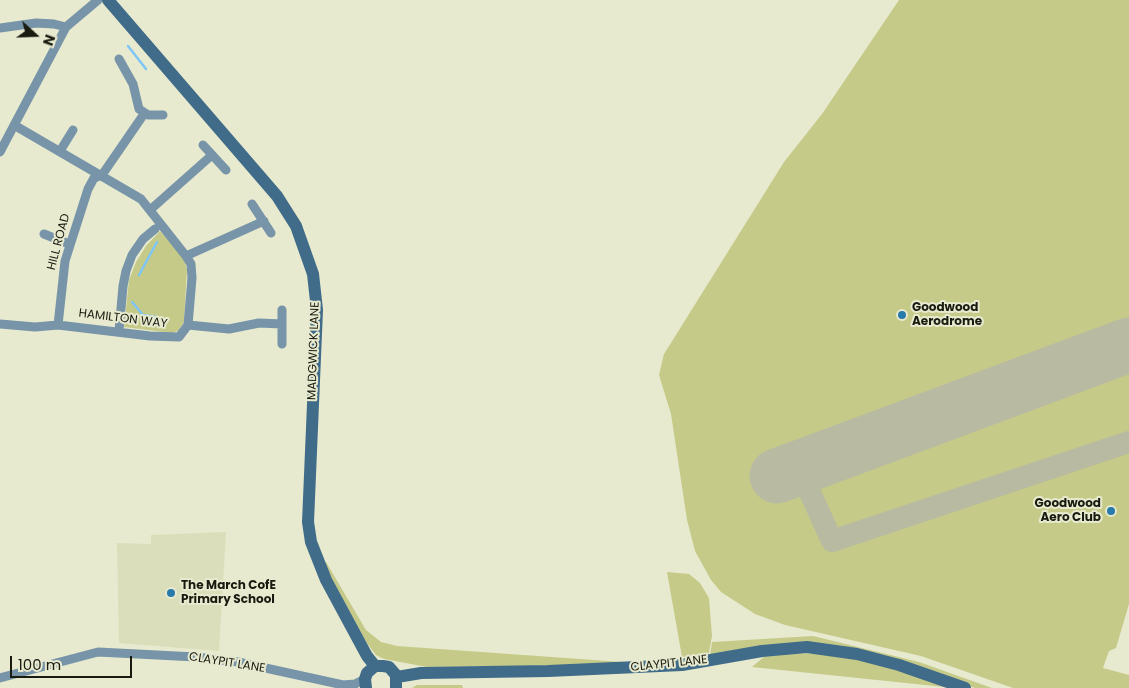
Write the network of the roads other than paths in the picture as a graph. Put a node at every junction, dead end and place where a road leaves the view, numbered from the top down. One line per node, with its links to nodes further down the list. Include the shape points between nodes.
1 (98, 0): 3 (street)
2 (108, 0): 32 (street, MADGWICK LANE, via 277,196 296,226 313,274 317,310 308,522 311,542 326,580 366,656)
3 (66, 27): 4 (street, via 36,23); 8 (street)
4 (0, 28)
5 (119, 59): 6 (street)
6 (144, 114): 7 (street); 16 (street, HILL ROAD)
7 (163, 115)
8 (14, 125): 10 (street); 12 (street)
9 (73, 130): 12 (street)
10 (4, 136): 13 (street)
11 (203, 145): 14 (street)
12 (60, 151): 16 (street)
13 (0, 152)
14 (212, 155): 15 (street); 18 (street)
15 (226, 170)
16 (102, 175): 18 (street, via 141,199); 23 (street, HILL ROAD, via 94,178 88,189)
17 (252, 204): 19 (street)
18 (150, 210): 24 (street)
19 (264, 221): 21 (street); 24 (street)
20 (155, 229): 30 (street, via 143,240 126,271)
21 (271, 233)
22 (44, 234): 23 (street)
23 (69, 244): 28 (street, HILL ROAD, via 62,276)
24 (186, 256): 29 (street, via 192,272)
25 (282, 310): 27 (street)
26 (0, 324): 28 (street, HAMILTON WAY)
27 (282, 324): 29 (street, via 258,323 229,329); 31 (street)
28 (58, 325): 30 (street, HAMILTON WAY)
29 (188, 325): 30 (street, HAMILTON WAY, via 179,337 172,338)
30 (119, 331)
31 (282, 344)
32 (375, 666): 34 (street); 35 (street, via 389,667)
33 (0, 678): 34 (street, CLAYPIT LANE, via 108,652 238,662 343,685)
34 (365, 683)
35 (396, 683): 36 (street, CLAYPIT LANE, via 422,673 682,665 762,651 807,648 857,654)
36 (965, 688)

